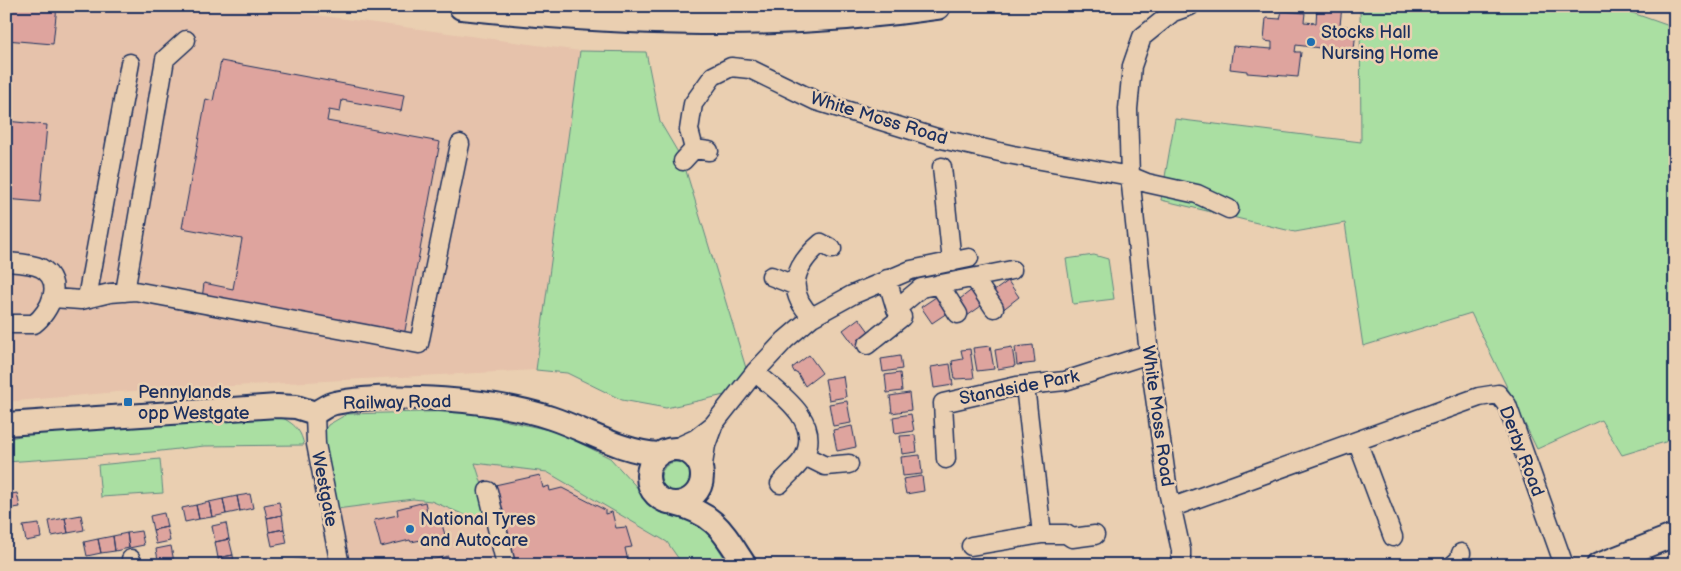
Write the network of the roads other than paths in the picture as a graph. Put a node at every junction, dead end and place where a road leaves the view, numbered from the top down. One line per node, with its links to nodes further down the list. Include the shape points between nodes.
1 (462, 6): 2 (highway, via 553,16 668,22 788,20)
2 (937, 6)
3 (1190, 6): 9 (street, White Moss Road, via 1173,12 1142,37 1132,66 1128,109)
4 (186, 40): 19 (street, via 165,58)
5 (130, 62): 21 (street)
6 (460, 144): 19 (street, via 419,344 135,291)
7 (696, 154): 9 (street, White Moss Road, via 689,130 693,104 713,76 731,67 750,69 816,101 938,138)
8 (942, 167): 16 (street, via 960,260 911,270)
9 (1130, 176): 10 (street, via 1198,194); 28 (street, White Moss Road)
10 (1229, 209)
11 (823, 241): 18 (street, via 812,250)
12 (6, 262): 20 (street, via 42,269 49,276)
13 (1012, 270): 15 (street)
14 (771, 276): 18 (street)
15 (974, 278): 17 (street); 22 (street)
16 (887, 279): 23 (street); 25 (street)
17 (939, 284): 23 (street, via 921,288); 24 (street)
18 (794, 285): 25 (street, via 801,306)
19 (125, 292): 21 (street)
20 (53, 298): 21 (street); 26 (street, via 49,308 34,324)
21 (87, 298)
22 (994, 308)
23 (899, 313): 27 (street)
24 (958, 314)
25 (812, 316): 29 (street)
26 (6, 324)
27 (867, 345)
28 (1149, 354): 30 (street, Standside Park, via 1065,381); 45 (street, White Moss Road)
29 (754, 372): 33 (street); 37 (street, via 803,416 807,436)
30 (1024, 386): 38 (street, Standside Park, via 943,403); 48 (street)
31 (315, 413): 32 (main road, via 277,406); 34 (main road, Railway Road, via 334,403 365,400 459,401 549,416); 52 (street, Westgate, via 316,444)
32 (6, 424)
33 (713, 425): 36 (street, via 694,439); 40 (street, via 706,445)
34 (606, 440): 36 (main road, Railway Road, via 635,451); 41 (main road, Railway Road)
35 (1357, 441): 45 (street, Derby Road); 47 (street); 56 (street, Derby Road, via 1479,397 1498,394 1507,405)
36 (666, 452): 40 (main road, via 687,452 693,456); 41 (main road, via 650,467)
37 (805, 456): 39 (street, via 825,466); 42 (street)
38 (946, 459)
39 (849, 464)
40 (702, 475): 44 (main road, via 700,487 690,499); 46 (main road)
41 (649, 483): 44 (main road, via 659,498)
42 (780, 484)
43 (488, 491): 53 (street)
44 (676, 504): 46 (main road, via 704,513)
45 (1173, 508): 55 (street, White Moss Road)
46 (721, 530): 54 (main road)
47 (1386, 533)
48 (1042, 534): 49 (street, via 1066,534 1072,538); 51 (street)
49 (1095, 535)
50 (1675, 535): 57 (main road)
51 (971, 546)
52 (340, 565)
53 (506, 565)
54 (745, 565)
55 (1181, 565)
56 (1564, 565)
57 (1598, 565)

